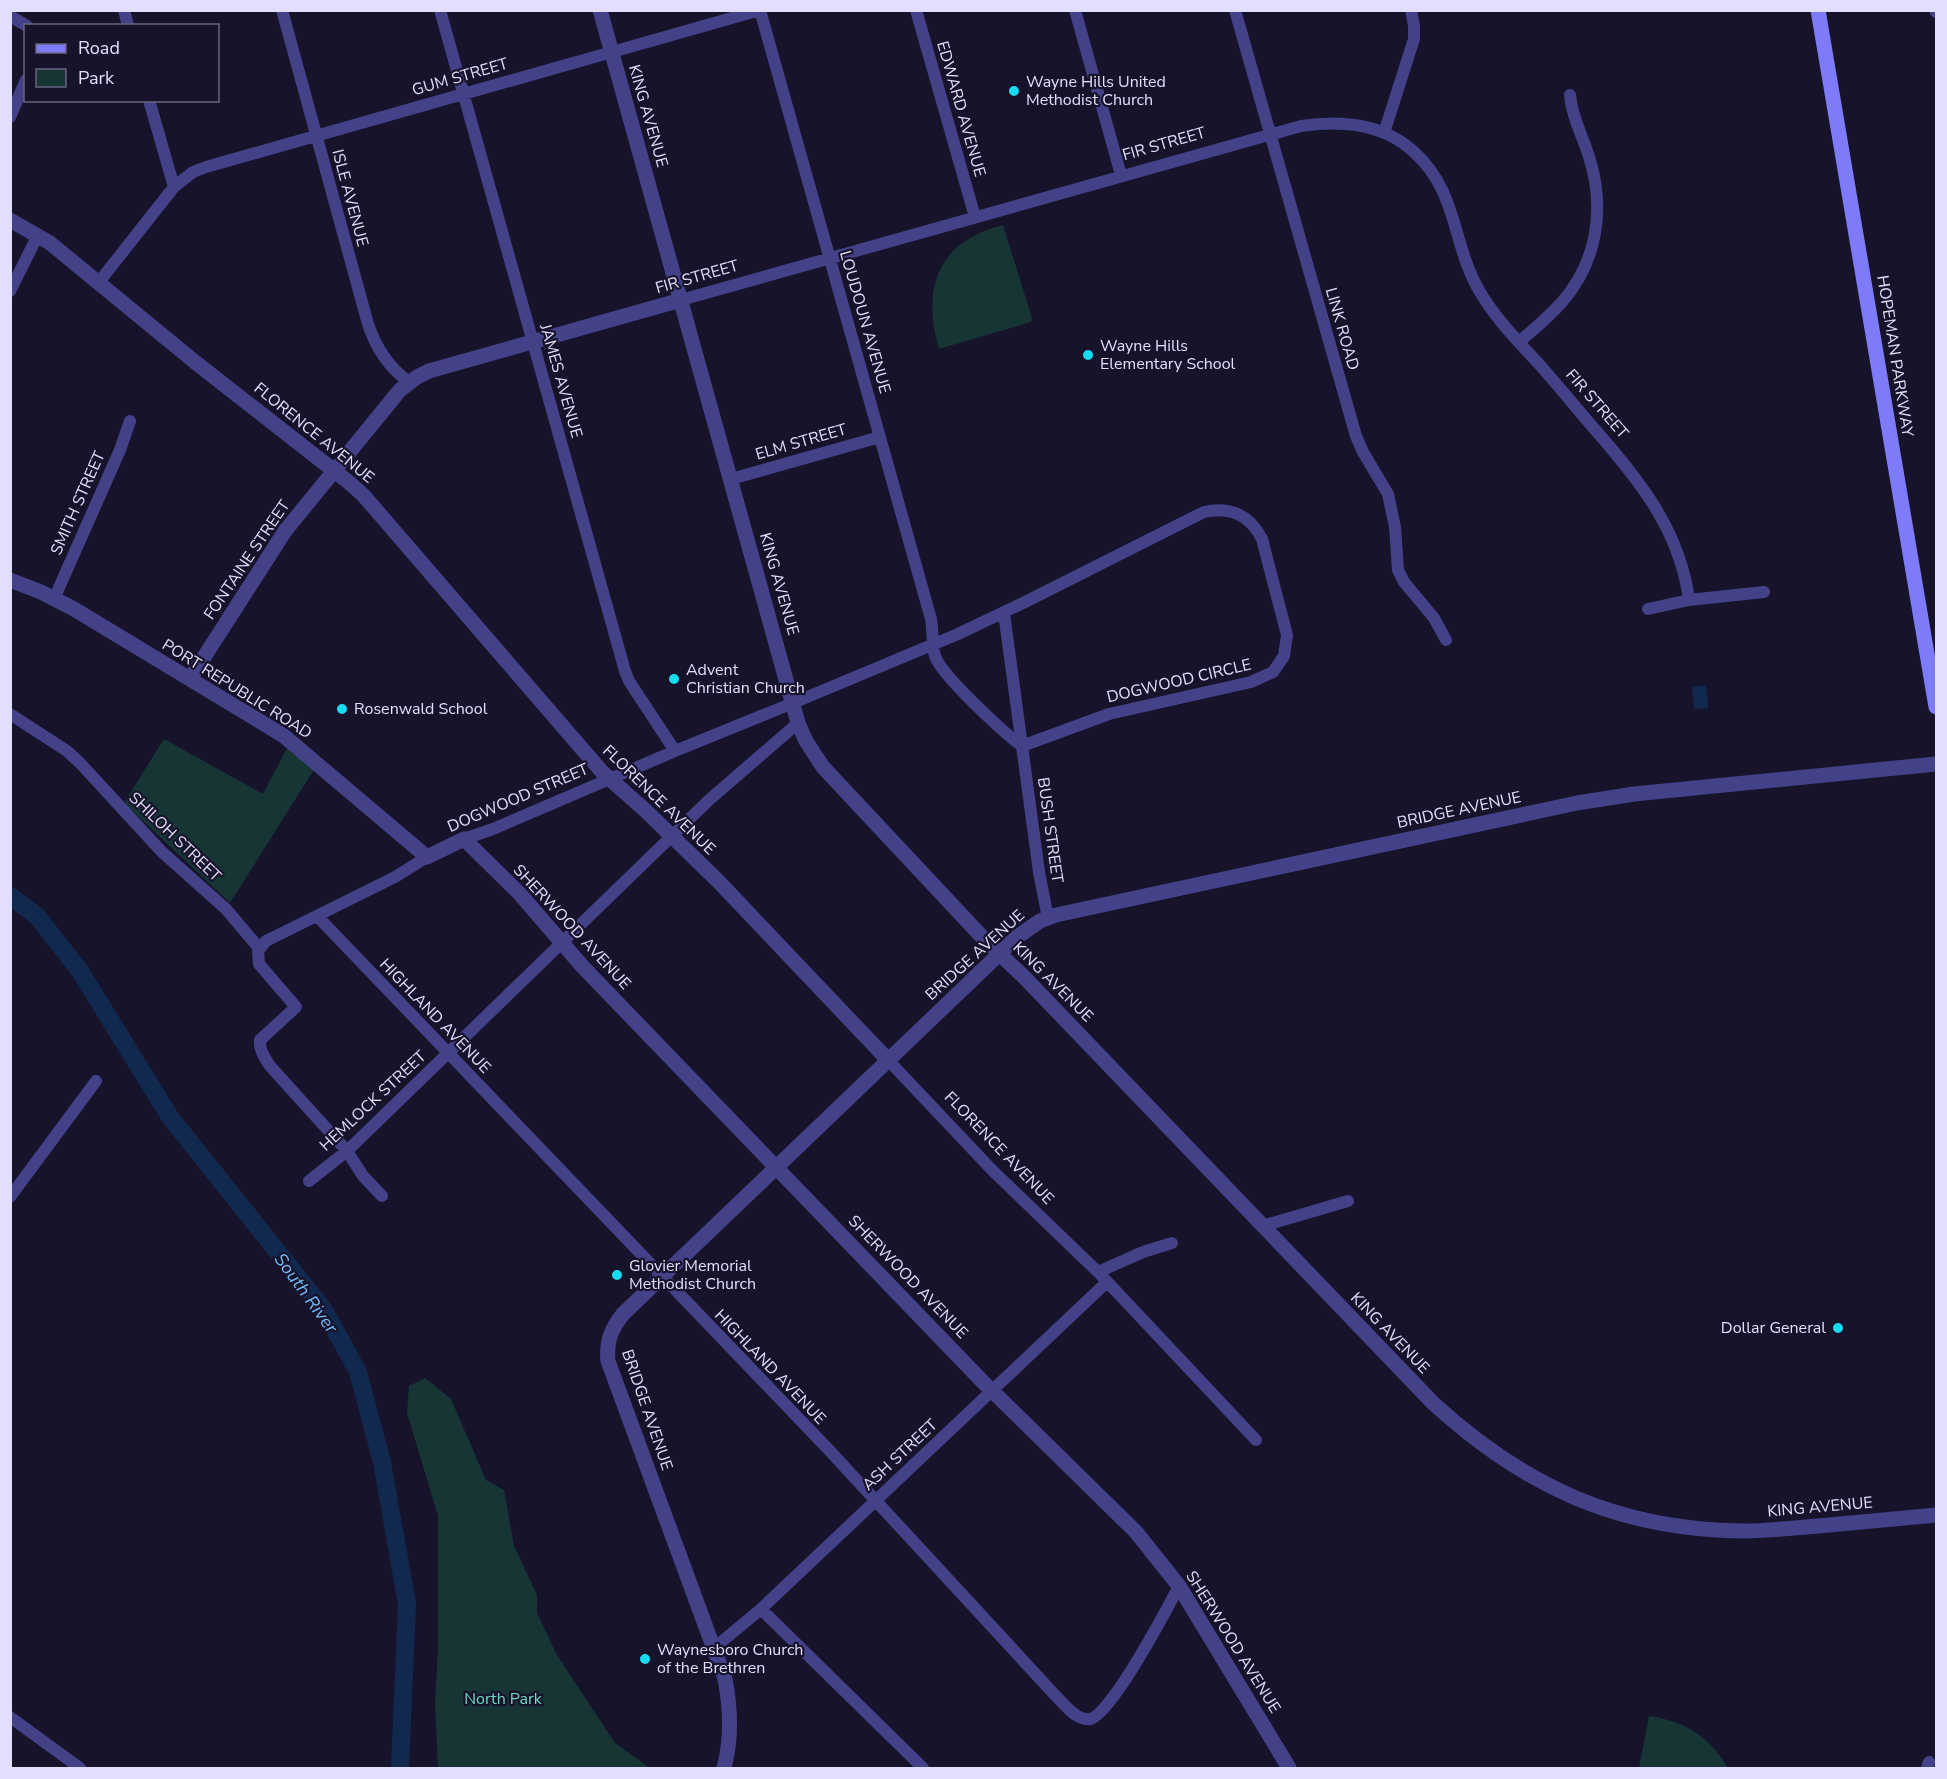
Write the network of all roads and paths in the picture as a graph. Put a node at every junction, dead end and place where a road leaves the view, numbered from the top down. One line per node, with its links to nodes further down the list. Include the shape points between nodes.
1 (282, 10): 20 (street, ISLE AVENUE)
2 (440, 10): 14 (street, JAMES AVENUE)
3 (600, 10): 12 (street, KING AVENUE)
4 (916, 10): 23 (street, EDWARD AVENUE)
5 (1075, 10): 21 (street)
6 (1235, 10): 19 (street, LINK ROAD)
7 (1411, 10): 18 (street, via 1414,39)
8 (1818, 10): 47 (main road, HOPEMAN PARKWAY)
9 (760, 11): 12 (street, GUM STREET); 26 (street, LOUDOUN AVENUE)
10 (10, 16): 11 (street)
11 (24, 24)
12 (611, 52): 14 (street, GUM STREET); 29 (street, KING AVENUE)
13 (24, 85): 17 (street)
14 (463, 93): 20 (street, GUM STREET); 30 (street, JAMES AVENUE)
15 (1570, 95): 31 (street, via 1595,176 1595,236 1573,289)
16 (150, 102): 22 (street)
17 (10, 117)
18 (1384, 133): 19 (street, FIR STREET, via 1340,122); 31 (street, FIR STREET, via 1411,149 1436,177 1478,288)
19 (1270, 134): 21 (street, FIR STREET); 43 (street, LINK ROAD, via 1356,436 1388,494 1398,570)
20 (315, 135): 22 (street, GUM STREET, via 206,166); 32 (street, ISLE AVENUE, via 373,339 388,364)
21 (1121, 175): 23 (street, FIR STREET)
22 (174, 187): 27 (street, GUM STREET)
23 (975, 217): 26 (street, FIR STREET)
24 (10, 220): 25 (street, FLORENCE AVENUE)
25 (38, 236): 27 (street, FLORENCE AVENUE); 28 (street)
26 (830, 258): 29 (street, FIR STREET); 34 (street, LOUDOUN AVENUE)
27 (99, 282): 35 (street, FLORENCE AVENUE)
28 (10, 291)
29 (681, 300): 30 (street, FIR STREET); 36 (street, KING AVENUE)
30 (532, 342): 32 (street, FIR STREET, via 429,371); 51 (street, JAMES AVENUE, via 625,671)
31 (1519, 342): 40 (street, FIR STREET, via 1606,441 1654,504 1676,547)
32 (409, 382): 35 (street, FONTAINE STREET)
33 (130, 421): 39 (street, SMITH STREET)
34 (880, 437): 36 (street, ELM STREET); 44 (street, LOUDOUN AVENUE, via 932,619)
35 (334, 470): 45 (street, FONTAINE STREET, via 285,531); 53 (street, FLORENCE AVENUE, via 364,496)
36 (731, 479): 46 (street, KING AVENUE)
37 (10, 580): 39 (street, PORT REPUBLIC ROAD)
38 (1764, 592): 40 (street)
39 (54, 599): 45 (street, PORT REPUBLIC ROAD)
40 (1689, 600): 41 (street)
41 (1647, 609)
42 (1004, 613): 44 (street, DOGWOOD STREET); 50 (street, BUSH STREET); 50 (street, DOGWOOD CIRCLE, via 1204,512 1226,510 1250,521 1262,539 1287,635 1279,665 1263,678 1109,714)
43 (1446, 640)
44 (934, 644): 46 (street, DOGWOOD STREET); 50 (street, via 935,657 943,670 1005,734)
45 (190, 679): 56 (street, PORT REPUBLIC ROAD, via 284,736)
46 (793, 704): 49 (street, KING AVENUE); 51 (street, DOGWOOD STREET)
47 (1936, 706)
48 (10, 714): 60 (street, SHILOH STREET, via 80,763 162,852 226,909)
49 (798, 723): 54 (street, HEMLOCK STREET); 61 (street, KING AVENUE, via 823,767)
50 (1022, 746): 58 (street, BUSH STREET)
51 (675, 751): 53 (street, DOGWOOD STREET)
52 (1936, 764): 58 (street, BRIDGE AVENUE, via 1587,801)
53 (610, 779): 54 (street, FLORENCE AVENUE); 55 (street, DOGWOOD STREET)
54 (672, 837): 59 (street, HEMLOCK STREET); 63 (street, FLORENCE AVENUE)
55 (464, 839): 56 (street, DOGWOOD STREET); 59 (street, SHERWOOD AVENUE)
56 (427, 857): 57 (street, DOGWOOD STREET)
57 (317, 916): 60 (street, via 266,940); 62 (street, HIGHLAND AVENUE)
58 (1048, 918): 61 (street, BRIDGE AVENUE, via 1027,929)
59 (562, 942): 62 (street, HEMLOCK STREET); 66 (street, SHERWOOD AVENUE)
60 (259, 948): 65 (street, via 259,964 296,1006 260,1040 261,1049 270,1066)
61 (999, 954): 63 (street, BRIDGE AVENUE); 71 (street, KING AVENUE)
62 (448, 1053): 65 (street, HEMLOCK STREET); 74 (street, HIGHLAND AVENUE)
63 (888, 1060): 66 (street, BRIDGE AVENUE); 73 (street, FLORENCE AVENUE, via 992,1170)
64 (96, 1081): 69 (street)
65 (347, 1151): 67 (street, HEMLOCK STREET); 68 (street)
66 (777, 1167): 74 (street, BRIDGE AVENUE); 76 (street, SHERWOOD AVENUE)
67 (309, 1181)
68 (382, 1196)
69 (10, 1197)
70 (1348, 1201): 71 (street)
71 (1262, 1226): 79 (street, KING AVENUE, via 1459,1427 1533,1478 1576,1499 1638,1519 1709,1530 1762,1531)
72 (1172, 1244): 73 (street)
73 (1098, 1272): 75 (street, FLORENCE AVENUE)
74 (662, 1276): 78 (street, HIGHLAND AVENUE); 82 (street, BRIDGE AVENUE, via 616,1323 608,1340 608,1361)
75 (1107, 1282): 76 (street, ASH STREET); 77 (street, FLORENCE AVENUE)
76 (992, 1390): 78 (street, ASH STREET); 80 (street, SHERWOOD AVENUE, via 1136,1532)
77 (1256, 1440)
78 (875, 1501): 80 (street, HIGHLAND AVENUE, via 1054,1694 1083,1719 1097,1716 1113,1698); 81 (street, ASH STREET)
79 (1936, 1515)
80 (1179, 1586): 87 (street, SHERWOOD AVENUE)
81 (761, 1609): 82 (street, ASH STREET); 86 (street)
82 (714, 1648): 85 (street, BRIDGE AVENUE, via 729,1700 730,1739)
83 (10, 1717): 84 (street)
84 (80, 1768)
85 (724, 1768)
86 (923, 1768)
87 (1289, 1768)

